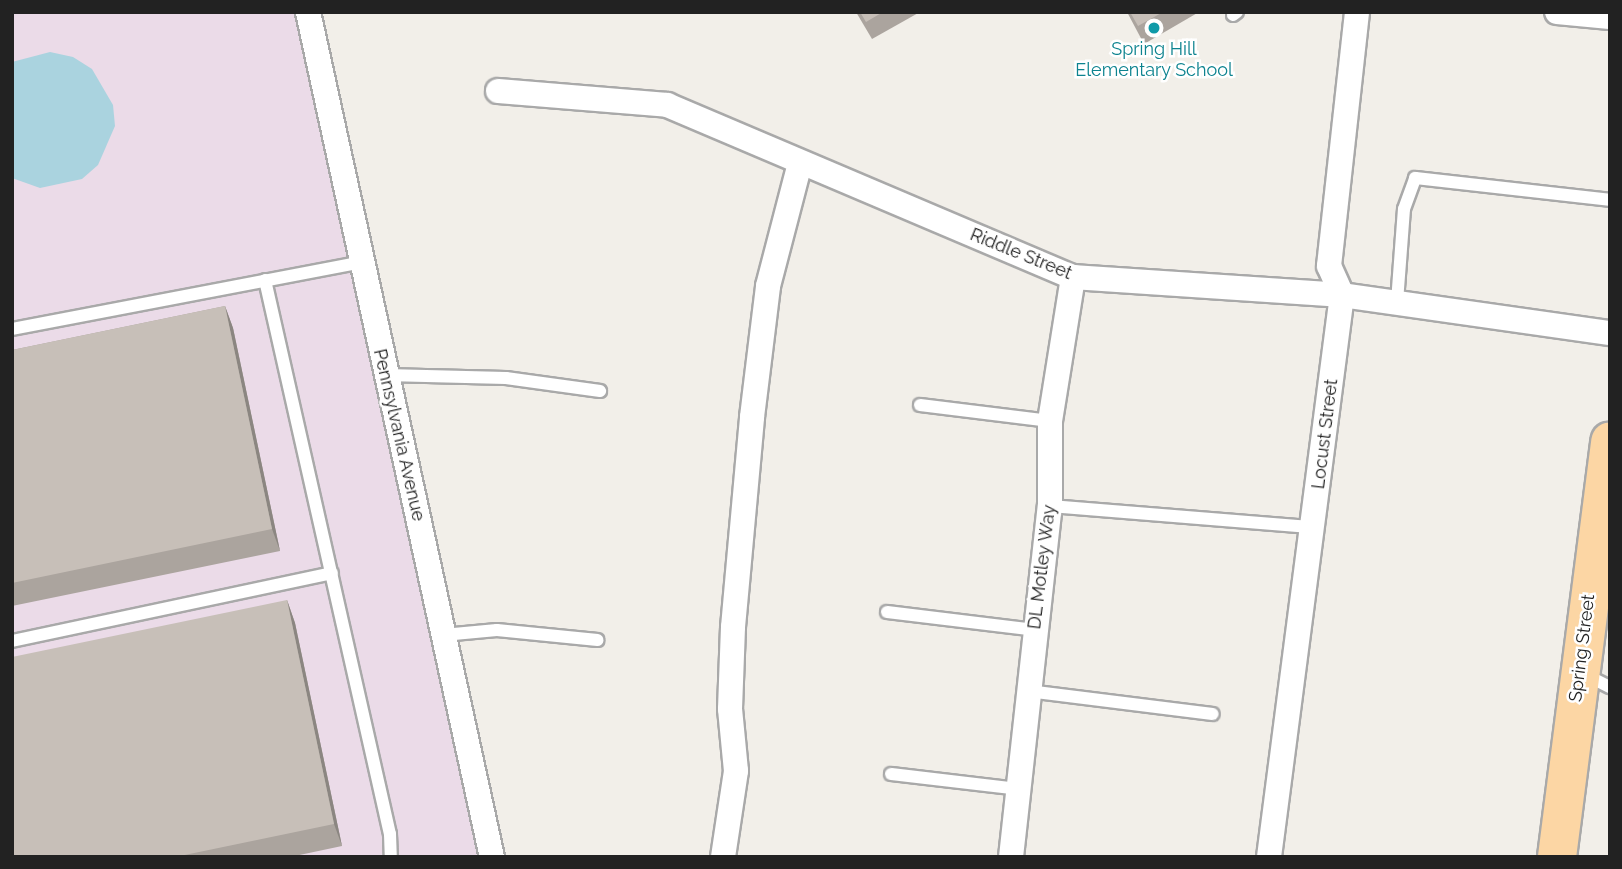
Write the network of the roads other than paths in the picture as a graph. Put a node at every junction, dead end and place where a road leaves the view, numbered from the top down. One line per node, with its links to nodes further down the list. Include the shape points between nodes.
1 (308, 12): 8 (street, Pennsylvania Avenue)
2 (1357, 12): 11 (street, Locust Street, via 1329,266)
3 (1557, 12): 4 (street)
4 (1610, 17)
5 (498, 91): 6 (street, Riddle Street, via 667,105)
6 (800, 163): 9 (street, Riddle Street); 36 (street, via 768,286 752,417 733,627 730,709 736,771)
7 (1610, 200): 12 (lane, via 1415,178 1404,209)
8 (359, 263): 10 (lane); 15 (street, Pennsylvania Avenue)
9 (1073, 277): 11 (street, Riddle Street); 18 (street, DL Motley Way)
10 (265, 280): 13 (lane); 22 (lane)
11 (1342, 295): 12 (street, Riddle Street); 21 (street, Locust Street)
12 (1398, 302): 14 (street, Riddle Street)
13 (12, 329)
14 (1610, 333)
15 (386, 375): 16 (lane, via 506,378); 25 (street, Pennsylvania Avenue)
16 (600, 391)
17 (920, 405): 18 (lane)
18 (1051, 421): 20 (street, DL Motley Way)
19 (1610, 441): 28 (main road, Spring Street, via 1591,621)
20 (1051, 506): 21 (lane); 24 (street, DL Motley Way)
21 (1313, 527): 38 (street, Locust Street)
22 (332, 573): 27 (lane); 34 (lane, via 390,834)
23 (887, 612): 24 (lane)
24 (1035, 630): 29 (street, DL Motley Way)
25 (443, 635): 26 (lane, via 497,630); 35 (street, Pennsylvania Avenue)
26 (598, 640)
27 (12, 641)
28 (1594, 678): 33 (main road, Spring Street)
29 (1028, 691): 30 (lane); 32 (street, DL Motley Way)
30 (1213, 714)
31 (891, 774): 32 (lane)
32 (1018, 789): 37 (street, DL Motley Way)
33 (1560, 851)
34 (391, 857)
35 (492, 857)
36 (723, 857)
37 (1011, 857)
38 (1269, 857)

